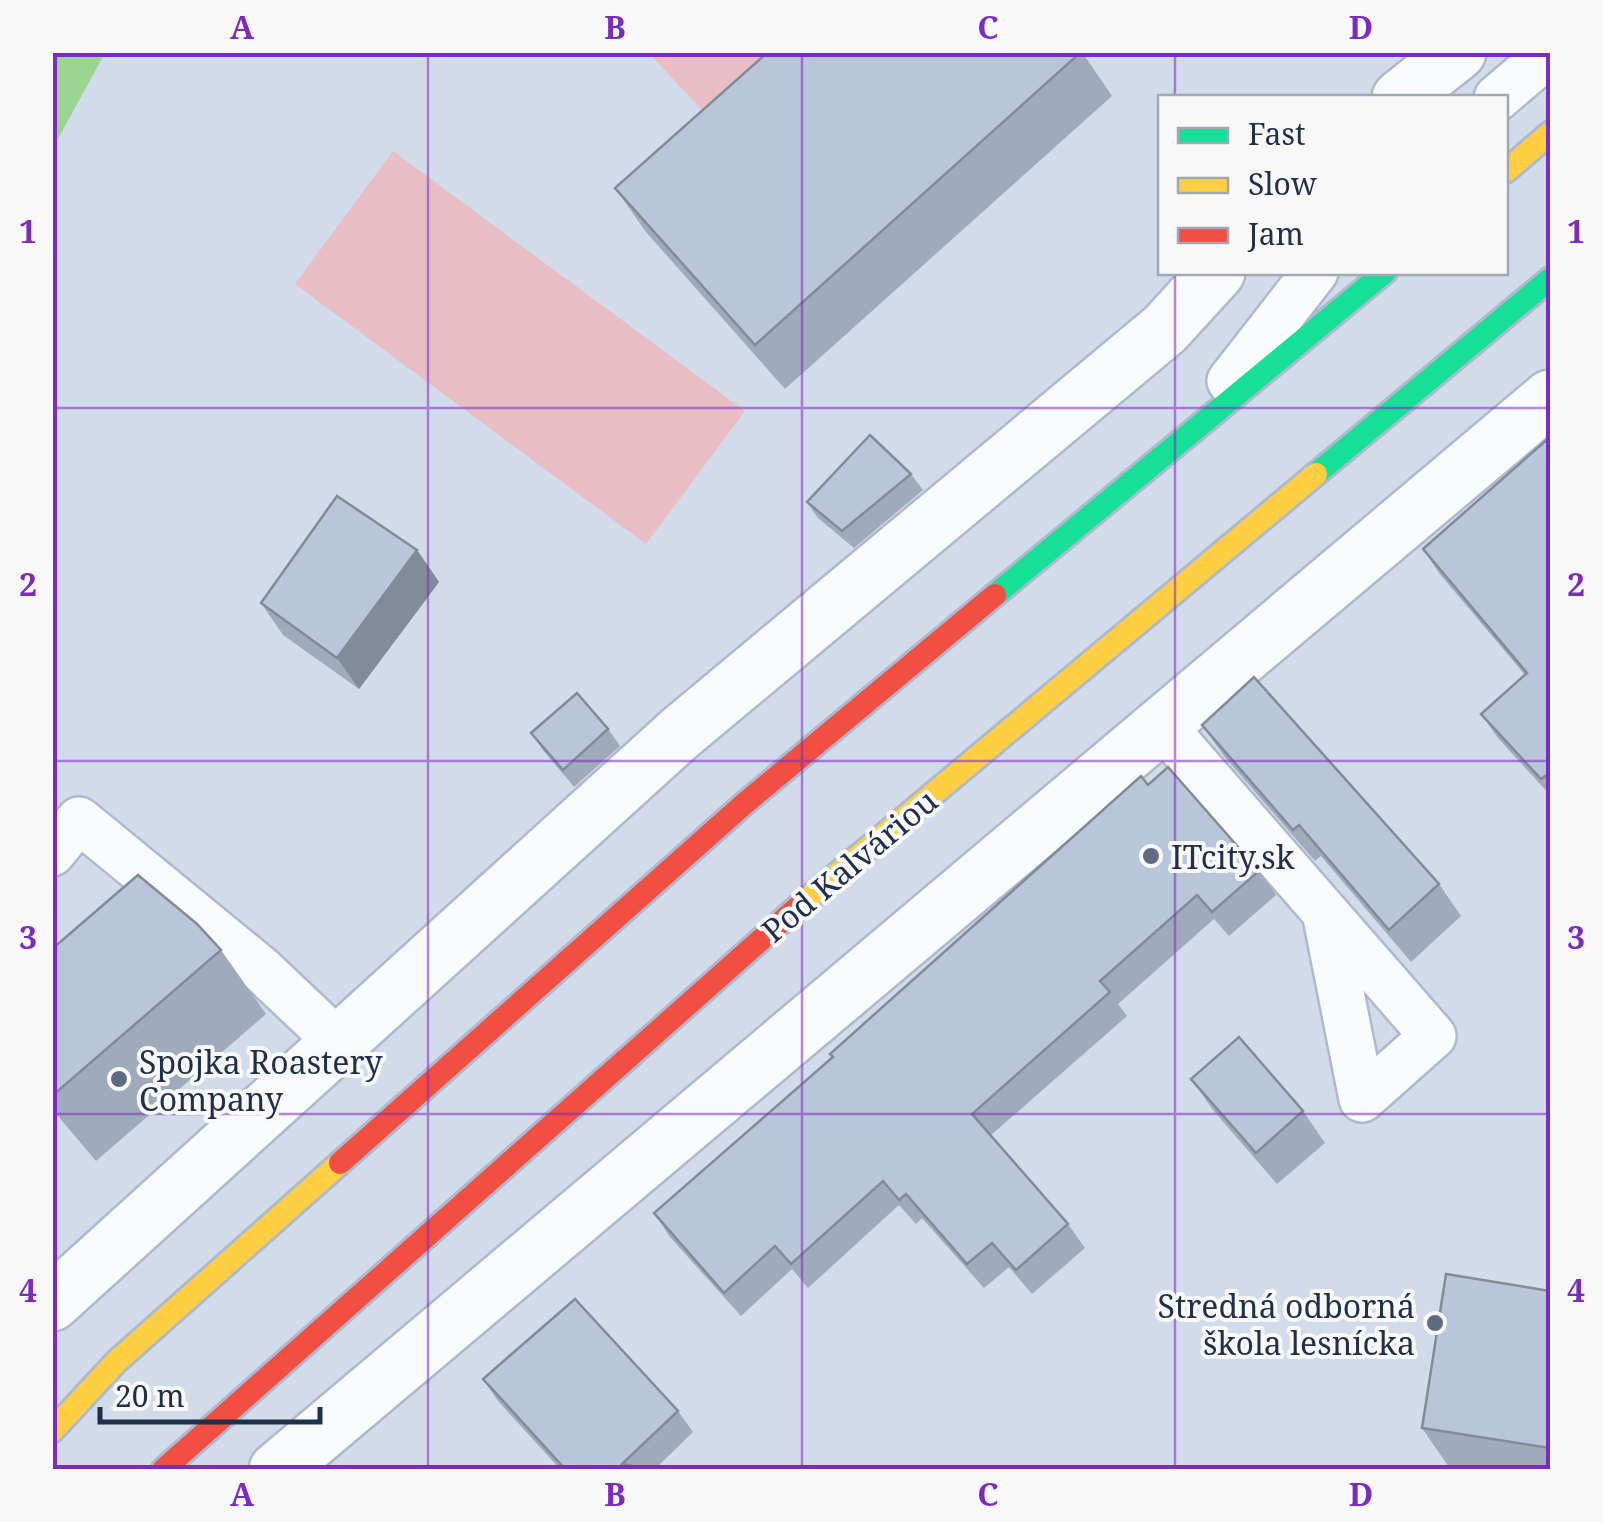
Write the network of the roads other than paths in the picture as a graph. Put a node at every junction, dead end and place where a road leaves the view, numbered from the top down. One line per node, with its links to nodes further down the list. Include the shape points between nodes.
1 (1458, 52): 3 (street)
2 (1550, 54): 4 (lane)
3 (1404, 95)
4 (1501, 95)
5 (1550, 133): 6 (main road)
6 (1508, 169)
7 (1214, 275): 16 (street, via 1164,328 679,734)
8 (1313, 275): 12 (lane)
9 (1381, 275): 12 (main road)
10 (1550, 278): 19 (main road, Pod Kalváriou, via 825,884)
11 (1550, 398): 13 (street)
12 (1186, 437): 18 (main road, via 744,804 116,1362)
13 (1162, 725): 15 (lane); 20 (street)
14 (52, 854): 16 (lane, via 79,820 262,970)
15 (1324, 912)
16 (339, 1044): 17 (street)
17 (52, 1303)
18 (52, 1431)
19 (163, 1470)
20 (277, 1470)

